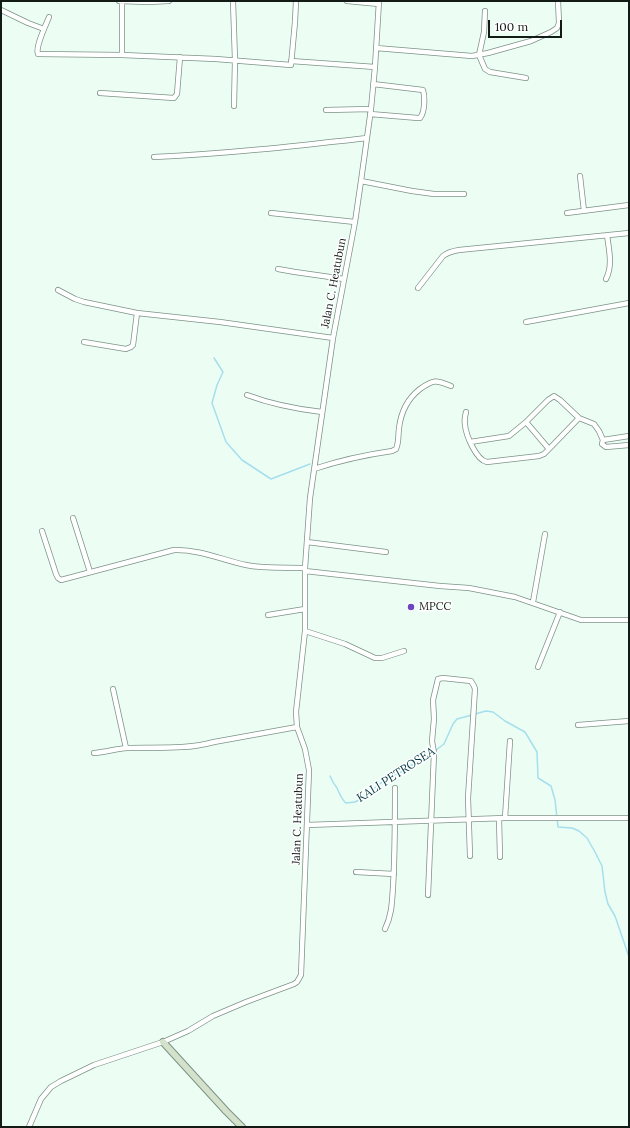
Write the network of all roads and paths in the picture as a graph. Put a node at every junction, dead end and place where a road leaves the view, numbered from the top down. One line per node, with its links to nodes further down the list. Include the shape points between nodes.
1 (119, 1): 2 (street)
2 (122, 1): 3 (street); 14 (street)
3 (169, 1)
4 (233, 1): 17 (street)
5 (296, 1): 18 (street)
6 (347, 1): 8 (street)
7 (558, 1): 15 (street, via 557,28 531,41)
8 (379, 2): 13 (street, Jalan C. Heatubun)
9 (1, 10): 12 (street)
10 (485, 11): 15 (street)
11 (49, 17): 12 (street)
12 (44, 29): 14 (street, via 38,54)
13 (376, 48): 15 (street); 19 (street, Jalan C. Heatubun)
14 (122, 55): 16 (street)
15 (479, 55): 20 (street, via 487,71)
16 (180, 58): 17 (street); 22 (street, via 177,94 174,98)
17 (236, 60): 18 (street, via 291,65); 23 (street)
18 (291, 61): 19 (street)
19 (375, 67): 21 (street, Jalan C. Heatubun)
20 (526, 78)
21 (373, 84): 25 (street, Jalan C. Heatubun); 25 (street, via 423,90 423,114 418,118)
22 (100, 93)
23 (234, 106)
24 (326, 110): 25 (street)
25 (370, 112): 26 (street, Jalan C. Heatubun)
26 (367, 138): 27 (street); 29 (street, Jalan C. Heatubun)
27 (154, 158)
28 (580, 176): 32 (street)
29 (361, 181): 30 (street, via 434,194); 35 (street, Jalan C. Heatubun)
30 (464, 194)
31 (629, 205): 32 (street)
32 (584, 211): 34 (street)
33 (270, 213): 35 (street)
34 (567, 213)
35 (355, 222): 39 (street, Jalan C. Heatubun)
36 (629, 233): 37 (street)
37 (607, 235): 40 (street, via 610,272); 41 (street, via 448,253)
38 (278, 269): 39 (street)
39 (344, 278): 46 (street, Jalan C. Heatubun)
40 (606, 279)
41 (418, 288)
42 (58, 290): 44 (street, via 84,302)
43 (629, 303): 45 (street)
44 (137, 313): 46 (street); 47 (street, via 133,345 129,349)
45 (526, 322)
46 (333, 338): 50 (street, Jalan C. Heatubun)
47 (84, 342)
48 (451, 386): 59 (street, via 430,382 409,398 404,406 396,449 338,461)
49 (247, 395): 50 (street, via 272,403)
50 (322, 412): 59 (street, Jalan C. Heatubun)
51 (466, 412): 56 (street, via 465,426)
52 (579, 418): 53 (street, via 553,396); 55 (street, via 594,424); 58 (street)
53 (526, 422): 56 (street, via 509,436); 58 (street)
54 (629, 436): 55 (street)
55 (603, 440): 57 (street, via 602,444 606,447)
56 (470, 442): 58 (street, via 485,462 539,456)
57 (629, 445)
58 (549, 449)
59 (314, 469): 63 (street, Jalan C. Heatubun)
60 (73, 518): 66 (street)
61 (42, 531): 66 (street, via 58,578 61,580)
62 (545, 534): 67 (street)
63 (307, 542): 64 (street); 65 (street, Jalan C. Heatubun)
64 (386, 552)
65 (305, 569): 66 (street, via 247,565 178,550); 67 (street, via 469,588); 68 (street, Jalan C. Heatubun)
66 (90, 572)
67 (534, 602): 69 (street)
68 (305, 609): 70 (street); 72 (street, Jalan C. Heatubun)
69 (560, 612): 71 (street, via 581,620); 74 (street)
70 (268, 615)
71 (629, 620)
72 (305, 632): 73 (street, via 345,644 375,658); 78 (street, Jalan C. Heatubun, via 297,696)
73 (404, 651)
74 (538, 667)
75 (113, 689): 80 (street)
76 (629, 721): 77 (street)
77 (578, 725)
78 (297, 727): 80 (street, via 186,747); 89 (street, Jalan C. Heatubun, via 309,770)
79 (510, 741): 83 (street)
80 (126, 748): 81 (street)
81 (94, 753)
82 (395, 788): 88 (street)
83 (505, 818): 84 (street); 85 (street)
84 (629, 818)
85 (499, 819): 86 (street); 91 (street)
86 (468, 820): 87 (street); 87 (street, via 474,686 471,681 443,678 438,679 433,697); 90 (street)
87 (431, 821): 88 (street); 94 (street)
88 (395, 822): 89 (street); 93 (street)
89 (307, 825): 96 (street, Jalan C. Heatubun, via 301,975 297,982 213,1016)
90 (470, 856)
91 (500, 857)
92 (356, 872): 93 (street)
93 (394, 874): 95 (street, via 391,916)
94 (428, 895)
95 (385, 929)
96 (163, 1042): 97 (street, Jalan C. Heatubun, via 94,1065 61,1080 51,1087 42,1099); 98 (main road)
97 (29, 1127)
98 (242, 1127)

